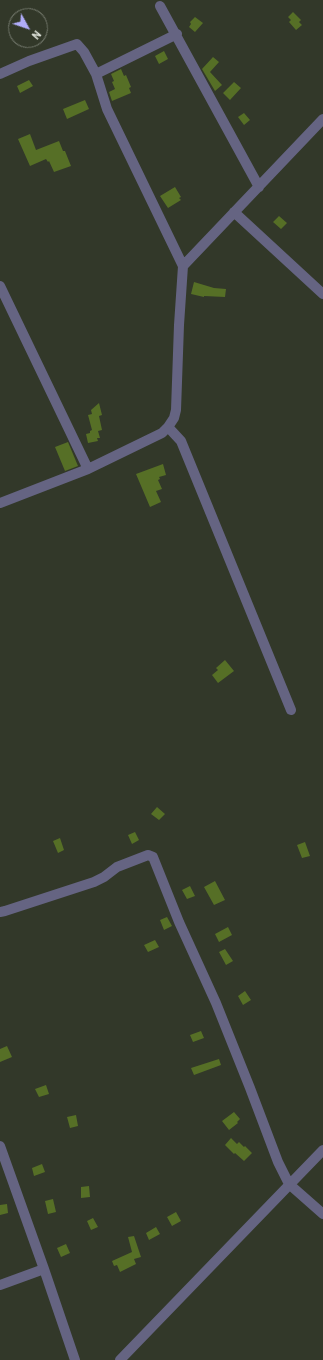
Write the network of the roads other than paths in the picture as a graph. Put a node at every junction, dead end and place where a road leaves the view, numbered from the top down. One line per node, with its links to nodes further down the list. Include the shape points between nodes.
1 (160, 6): 2 (street)
2 (177, 34): 4 (street); 6 (street)
3 (0, 74): 4 (street, via 77,44)
4 (96, 74): 8 (street, via 107,109)
5 (323, 119): 6 (street)
6 (259, 187): 7 (street)
7 (234, 212): 8 (street); 10 (street)
8 (183, 266): 11 (street, via 176,410)
9 (0, 286): 12 (street)
10 (323, 294)
11 (168, 427): 12 (street, via 162,433); 14 (street, via 181,441)
12 (88, 469): 13 (street)
13 (0, 503)
14 (290, 710)
15 (0, 912): 18 (street, via 94,882 117,867 148,855 153,857 216,1003)
16 (0, 1146): 20 (street)
17 (323, 1150): 18 (street)
18 (289, 1184): 19 (street); 23 (street)
19 (323, 1214)
20 (44, 1269): 21 (street); 22 (street)
21 (0, 1285)
22 (75, 1360)
23 (120, 1360)

